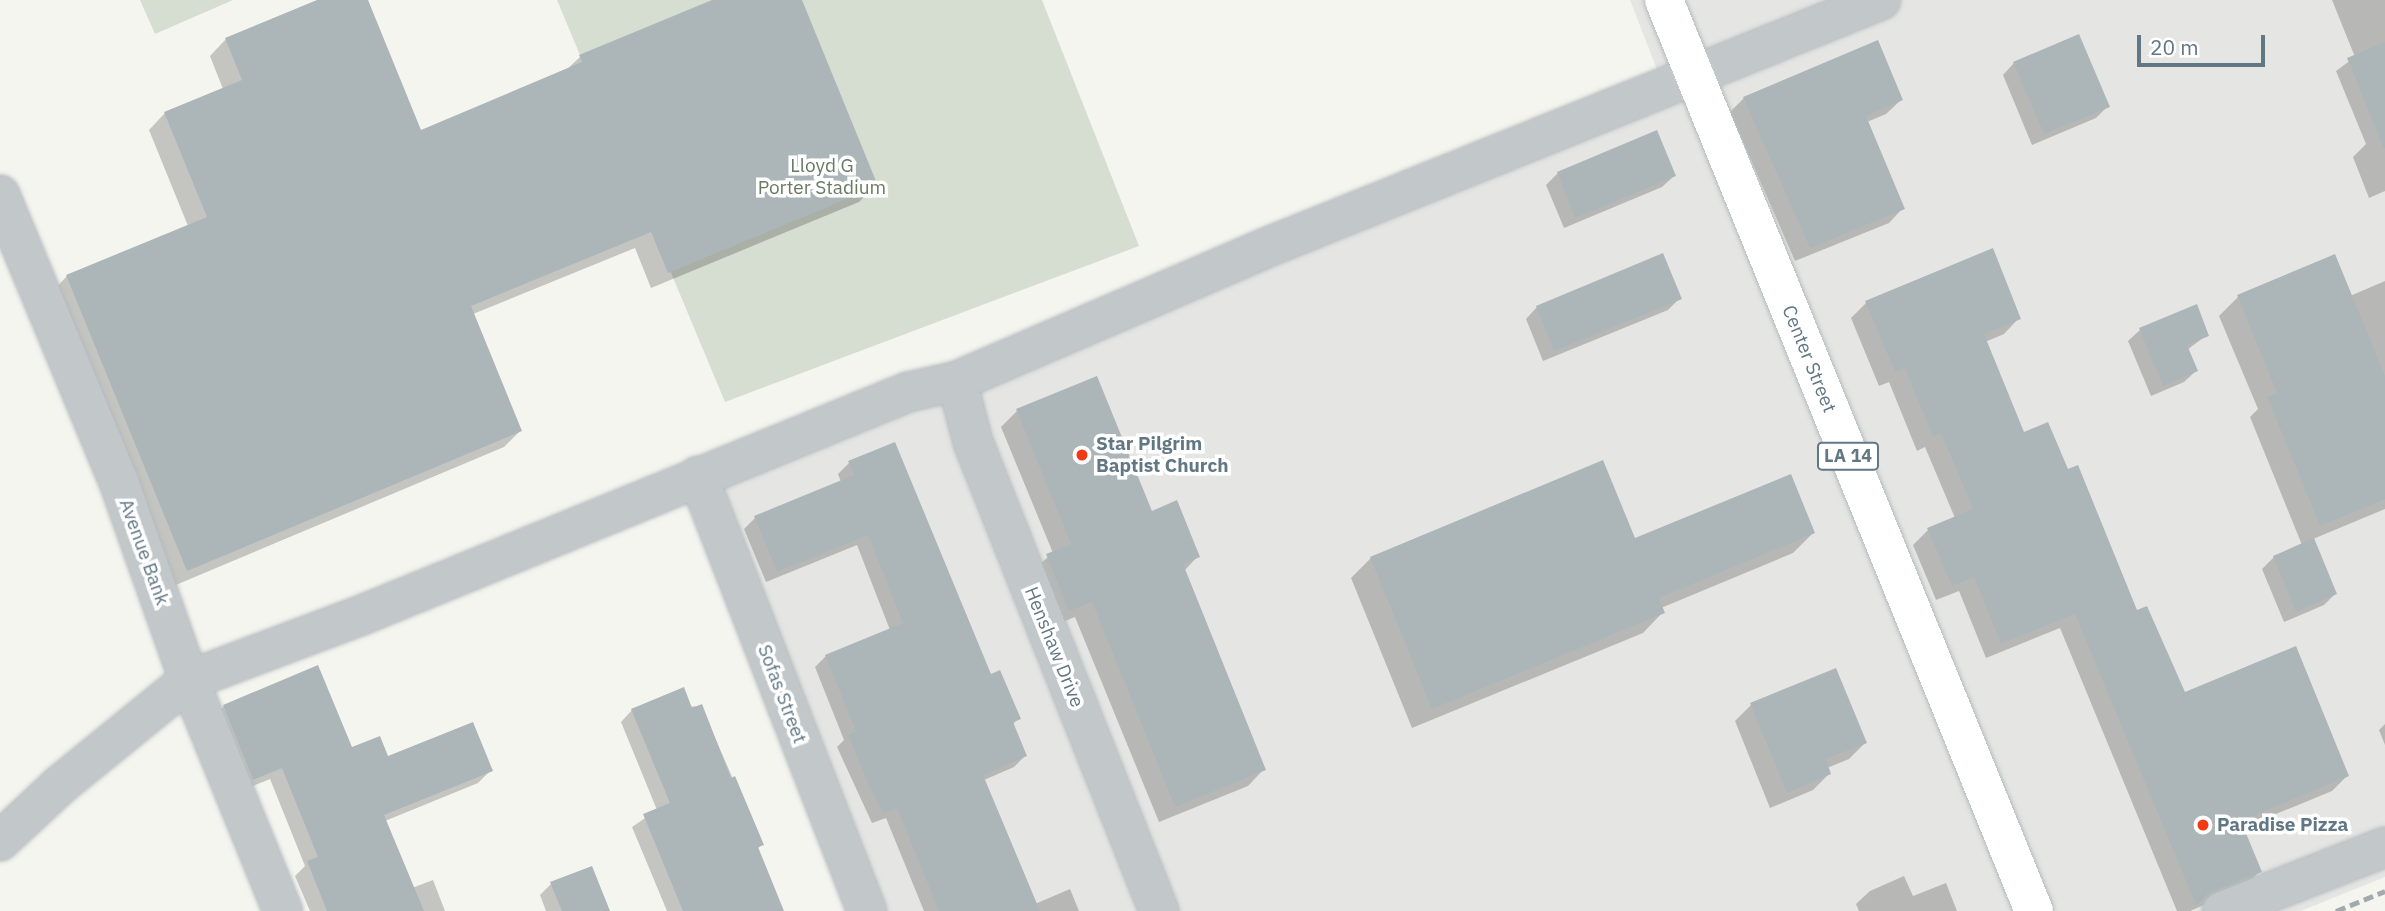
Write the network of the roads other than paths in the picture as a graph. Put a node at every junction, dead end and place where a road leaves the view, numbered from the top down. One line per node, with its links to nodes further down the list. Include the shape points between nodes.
1 (1664, 0): 3 (main road, Center Street / LA 14)
2 (1881, 0): 3 (street)
3 (1693, 73): 5 (street); 13 (main road, Center Street / LA 14)
4 (0, 195): 7 (street, Avenue Bank, via 119,482)
5 (957, 381): 6 (street, via 908,391); 12 (street, Henshaw Drive, via 973,442)
6 (698, 477): 7 (street, via 362,615); 11 (street, Sofas Street)
7 (189, 680): 8 (street, via 60,785); 10 (street, Avenue Bank)
8 (0, 841)
9 (2385, 847): 14 (street)
10 (283, 911)
11 (867, 911)
12 (1158, 911)
13 (2034, 911)
14 (2222, 911)

